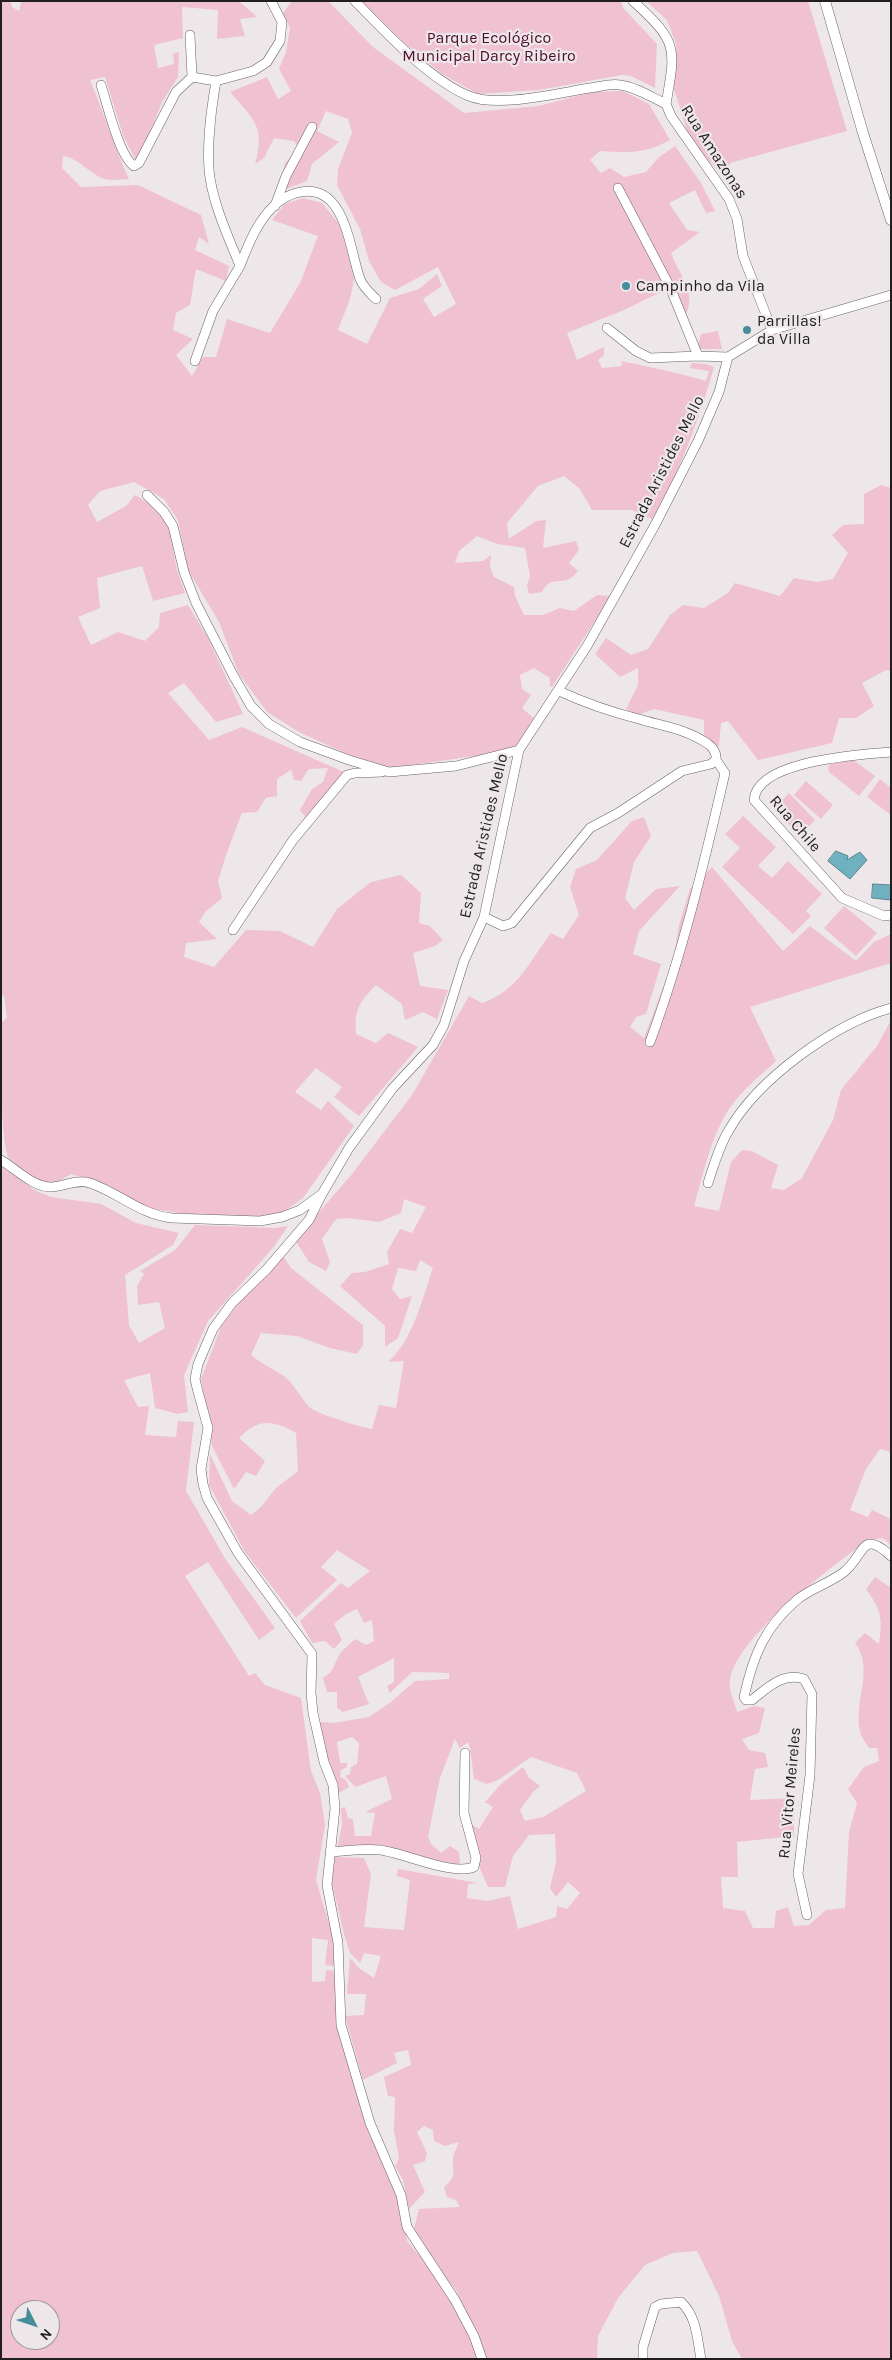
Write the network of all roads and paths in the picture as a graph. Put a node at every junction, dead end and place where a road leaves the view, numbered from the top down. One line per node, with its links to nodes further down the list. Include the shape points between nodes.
1 (270, 1): 7 (street, via 282,22 280,41 267,62 254,71)
2 (355, 1): 9 (street, via 393,40 450,86 470,97 489,101 532,98 618,84)
3 (633, 1): 9 (street, via 672,47)
4 (824, 1): 13 (street)
5 (190, 35): 6 (street)
6 (192, 77): 7 (street); 8 (street, via 176,92 139,163 134,166 128,161 117,137)
7 (216, 81): 14 (street, via 209,119 209,171 220,216)
8 (101, 85)
9 (666, 104): 18 (street, Rua Amazonas, via 729,199 738,219 743,256)
10 (312, 127): 12 (street, via 286,176)
11 (618, 188): 19 (street, via 670,287)
12 (275, 206): 14 (street, via 250,239); 16 (street, via 290,195 308,190 326,197 336,207 346,226 360,280)
13 (891, 220)
14 (240, 266): 21 (street, via 213,311)
15 (891, 295): 18 (street)
16 (376, 299)
17 (607, 328): 19 (street, via 650,358)
18 (772, 330): 20 (street)
19 (698, 356): 20 (street)
20 (728, 357): 23 (street, Estrada Aristides Mello, via 719,392 698,441 587,646)
21 (196, 362)
22 (147, 495): 27 (street, via 164,512 172,526 196,603 251,706 269,724 300,742)
23 (559, 690): 24 (street, Estrada Aristides Mello); 26 (street, via 583,702 674,727 697,737 710,745)
24 (519, 750): 27 (street, via 456,766); 29 (street, Estrada Aristides Mello)
25 (891, 752): 28 (street, Rua Chile, via 806,763 763,782 754,800 842,898 884,916)
26 (716, 760): 29 (street, via 682,771 590,828 512,923 503,926); 32 (street, via 725,773 670,989)
27 (389, 772): 30 (street, via 347,775 293,840)
28 (891, 915)
29 (484, 917): 35 (street, Estrada Aristides Mello, via 464,960 444,1025 433,1044 392,1089 349,1148)
30 (233, 930)
31 (891, 1008): 34 (street, via 846,1024 780,1071 756,1093 729,1129)
32 (650, 1042)
33 (1, 1160): 35 (street, Estrada Aristides Mello, via 37,1184 50,1187 80,1181 90,1183 137,1208 172,1218 260,1221 300,1210)
34 (708, 1183)
35 (322, 1194): 38 (street, via 309,1220 232,1303 213,1329 198,1364 196,1379 208,1428 201,1469 207,1498 238,1554 312,1654 313,1713 324,1762 333,1785 335,1808)
36 (891, 1556): 39 (street, Rua Vitor Meireles, via 871,1542 842,1573 798,1598 764,1637 750,1668 746,1700 752,1700 769,1686 791,1677 804,1679 812,1694 810,1775 798,1874)
37 (466, 1753): 38 (street, via 464,1812 476,1858 474,1867 444,1867 383,1850)
38 (330, 1852): 40 (street, via 327,1885 338,1943 341,2025 364,2106 401,2195 407,2227 455,2300)
39 (807, 1914)
40 (482, 2359)
41 (643, 2359): 42 (street, via 643,2347 655,2307 680,2302 693,2319)
42 (701, 2359)

